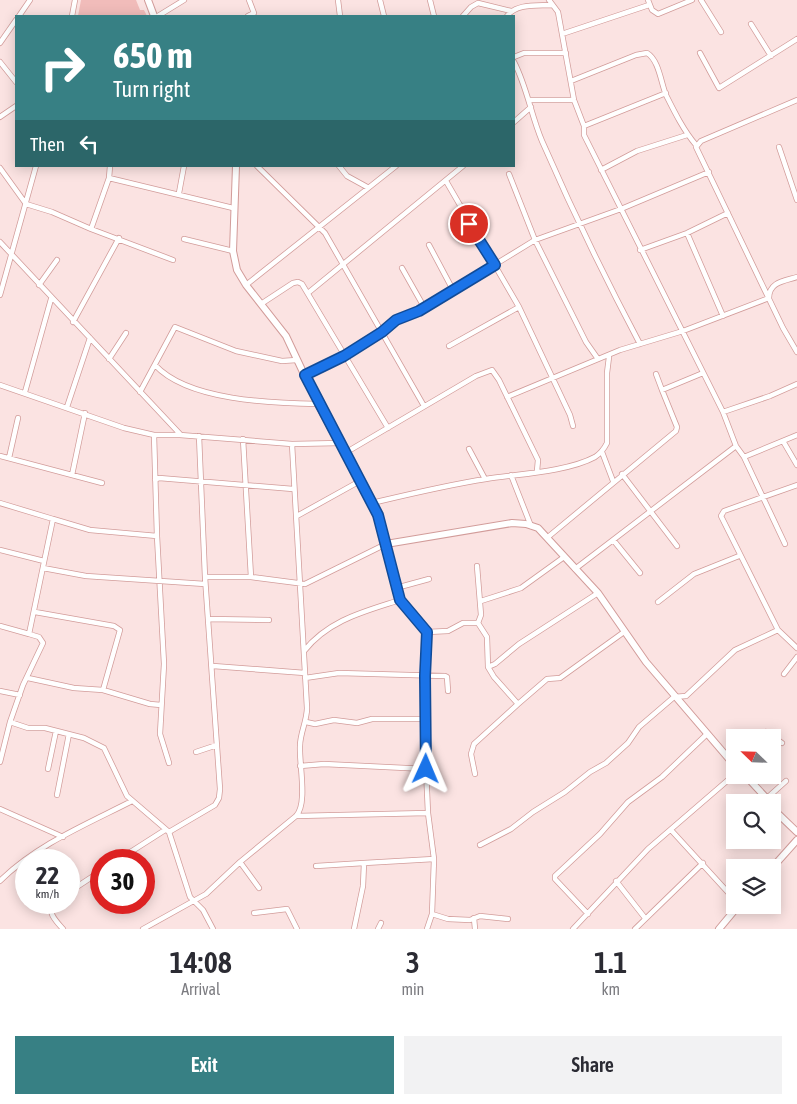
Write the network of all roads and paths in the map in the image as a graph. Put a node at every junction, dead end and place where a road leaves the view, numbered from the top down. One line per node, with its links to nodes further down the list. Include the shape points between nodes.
1 (30, 0): 15 (street)
2 (75, 0): 16 (street)
3 (148, 0): 17 (street)
4 (184, 0): 18 (street)
5 (249, 0): 19 (street)
6 (338, 0): 20 (street)
7 (380, 0): 21 (street)
8 (430, 0): 22 (street)
9 (549, 0): 13 (street)
10 (692, 0): 12 (street, via 658,14)
11 (701, 0): 27 (street)
12 (648, 2): 28 (street)
13 (552, 5): 14 (street); 28 (street, via 558,12)
14 (511, 11): 23 (street, via 478,4); 24 (street)
15 (20, 15)
16 (72, 15)
17 (154, 15)
18 (160, 15)
19 (255, 15)
20 (340, 15)
21 (384, 15)
22 (434, 15)
23 (463, 15)
24 (508, 15)
25 (15, 21): 30 (street)
26 (751, 24): 33 (street)
27 (722, 32)
28 (562, 34): 32 (street)
29 (797, 39): 33 (street)
30 (0, 43)
31 (700, 53): 33 (street, via 719,88)
32 (566, 54): 34 (street, via 524,53); 38 (street)
33 (771, 56)
34 (515, 57)
35 (0, 62): 37 (street)
36 (515, 65): 40 (street)
37 (15, 81)
38 (571, 81): 39 (street, via 647,53 653,59); 41 (street)
39 (666, 94): 47 (street); 48 (street)
40 (530, 100): 41 (street); 44 (street)
41 (574, 100): 47 (street)
42 (797, 100): 49 (street)
43 (15, 107): 45 (street)
44 (532, 107): 46 (street); 72 (street, via 539,134)
45 (0, 117)
46 (515, 121)
47 (584, 126): 60 (street, via 584,134)
48 (687, 134): 49 (street); 60 (street, via 637,152)
49 (696, 145): 61 (street)
50 (779, 147): 67 (street)
51 (36, 167): 68 (street)
52 (110, 167): 63 (street)
53 (184, 167): 66 (street)
54 (236, 167): 69 (street)
55 (258, 167): 73 (street)
56 (340, 167): 65 (street, via 347,176)
57 (395, 167): 65 (street)
58 (462, 167): 64 (street)
59 (0, 168): 68 (street)
60 (601, 170): 70 (street)
61 (708, 172): 70 (street); 71 (street)
62 (509, 174): 78 (street)
63 (109, 178): 66 (street); 74 (street)
64 (446, 180): 86 (street); 87 (street, via 473,232)
65 (367, 188): 73 (street)
66 (179, 193): 69 (street)
67 (797, 200)
68 (26, 204): 74 (street); 83 (street)
69 (233, 208): 82 (street)
70 (621, 209): 72 (street); 81 (street)
71 (728, 213): 75 (street); 95 (street)
72 (581, 224): 78 (street); 106 (street)
73 (317, 227): 86 (street, via 325,233); 91 (street)
74 (91, 229): 76 (street)
75 (687, 233): 81 (street); 100 (street)
76 (119, 238): 85 (street); 101 (street)
77 (184, 239): 82 (street)
78 (535, 240): 87 (street); 112 (street, via 586,342)
79 (1, 245): 83 (street)
80 (430, 245): 92 (street)
81 (640, 250): 102 (street)
82 (233, 251): 91 (street, via 237,270)
83 (11, 252): 90 (street); 94 (street)
84 (57, 260): 90 (street)
85 (173, 260)
86 (344, 265): 93 (street); 104 (street)
87 (495, 265): 92 (street); 99 (street)
88 (402, 268): 98 (street)
89 (797, 277): 95 (street, via 772,286)
90 (39, 284): 96 (street)
91 (246, 285): 97 (street)
92 (453, 290): 98 (street)
93 (308, 293): 97 (street, via 298,282); 109 (street)
94 (0, 295)
95 (769, 298): 100 (street); 108 (street)
96 (51, 299): 101 (street); 122 (street)
97 (261, 304): 113 (street, via 286,336)
98 (424, 307): 104 (street, via 396,320)
99 (519, 308): 107 (street); 118 (street)
100 (722, 316): 102 (street)
101 (73, 322): 105 (street)
102 (683, 331): 106 (street); 115 (street)
103 (126, 332): 111 (street)
104 (382, 332): 109 (street); 126 (street)
105 (90, 338): 111 (street); 127 (street)
106 (640, 344): 110 (street)
107 (449, 346)
108 (797, 352)
109 (344, 356): 117 (street); 132 (street)
110 (609, 357): 112 (street); 143 (street, via 607,443)
111 (109, 359): 123 (street)
112 (598, 359): 118 (street)
113 (297, 360): 114 (street, via 282,361 236,351 178,327 173,329); 117 (street)
114 (156, 365): 123 (street); 125 (street, via 183,384 232,397 262,402)
115 (703, 373): 121 (street); 128 (street)
116 (656, 374): 121 (street)
117 (305, 375): 125 (street)
118 (554, 378): 124 (street); 131 (street)
119 (797, 384): 128 (street)
120 (0, 385): 122 (street)
121 (662, 390): 150 (street, via 676,431)
122 (25, 392): 127 (street)
123 (140, 392): 134 (street)
124 (507, 397): 126 (street, via 495,373 488,370); 149 (street, via 538,460)
125 (318, 404): 139 (street)
126 (424, 406): 132 (street)
127 (67, 407): 129 (street)
128 (723, 412): 141 (street)
129 (85, 413): 133 (street); 151 (street)
130 (18, 418): 147 (street)
131 (573, 426)
132 (388, 428): 144 (street)
133 (154, 435): 134 (street); 154 (street)
134 (180, 435): 136 (street)
135 (797, 435): 138 (street)
136 (199, 436): 137 (street); 155 (street)
137 (243, 439): 140 (street); 159 (street)
138 (783, 441): 146 (street); 148 (street)
139 (341, 443): 140 (street); 144 (street)
140 (292, 444): 161 (street)
141 (736, 446): 146 (street); 165 (street)
142 (469, 449): 153 (street)
143 (602, 452): 149 (street, via 578,464); 157 (street)
144 (345, 453): 156 (street)
145 (0, 456): 147 (street)
146 (744, 457): 162 (street)
147 (9, 458): 151 (street)
148 (797, 465)
149 (537, 471): 152 (street)
150 (622, 474): 157 (street); 165 (street)
151 (72, 475): 158 (street)
152 (512, 476): 153 (street); 168 (street)
153 (485, 479): 163 (street)
154 (155, 480): 155 (street); 169 (street)
155 (200, 481): 159 (street); 183 (street)
156 (360, 481): 163 (street); 166 (street)
157 (614, 481): 170 (street)
158 (102, 483)
159 (244, 485): 161 (street); 184 (street)
160 (797, 485): 162 (street)
161 (293, 489): 166 (street)
162 (762, 498): 173 (street); 176 (street, via 722,514 721,519)
163 (372, 502): 172 (street)
164 (0, 503): 167 (street)
165 (650, 511): 171 (street); 174 (street)
166 (297, 516): 188 (street)
167 (53, 520): 169 (street, via 90,530); 178 (street)
168 (531, 526): 170 (street); 172 (street, via 512,523)
169 (157, 536): 186 (street)
170 (548, 537): 177 (street)
171 (614, 541): 181 (street); 182 (street)
172 (386, 544): 188 (street); 189 (street)
173 (785, 544)
174 (677, 546)
175 (0, 550): 178 (street)
176 (739, 556): 193 (street, via 694,574); 199 (street)
177 (564, 557): 181 (street); 192 (street, via 521,588)
178 (44, 560): 180 (street)
179 (477, 566): 192 (street)
180 (43, 568): 186 (street, via 86,576); 194 (street)
181 (575, 569): 190 (street)
182 (640, 572)
183 (205, 577): 184 (street); 187 (street)
184 (252, 577): 188 (street)
185 (429, 579): 189 (street)
186 (159, 580): 187 (street); 217 (street, via 164,664)
187 (205, 584): 195 (street)
188 (300, 584): 204 (street)
189 (396, 588): 191 (street)
190 (598, 593): 201 (street); 207 (street)
191 (400, 600): 200 (street); 204 (street, via 336,622 314,638)
192 (481, 601): 197 (street)
193 (658, 602)
194 (35, 612): 202 (street); 212 (street, via 114,626 120,630)
195 (208, 618): 196 (street); 206 (street)
196 (269, 620)
197 (478, 622): 200 (street, via 463,623 448,631); 207 (street, via 487,637)
198 (0, 626): 202 (street)
199 (778, 630): 203 (street); 216 (street, via 735,650 686,696)
200 (427, 632): 210 (street)
201 (624, 632): 216 (street); 218 (street, via 560,678 547,679)
202 (30, 634): 211 (street, via 39,637 42,643)
203 (797, 648)
204 (304, 652): 209 (street)
205 (797, 657): 208 (street)
206 (213, 666): 209 (street); 225 (street)
207 (488, 667): 218 (street)
208 (784, 674)
209 (305, 675): 210 (street); 221 (street)
210 (425, 676): 214 (street, via 446,676); 219 (street)
211 (28, 678): 212 (street, via 74,688); 215 (street)
212 (104, 690): 217 (street, via 150,704)
213 (0, 691): 215 (street)
214 (448, 691)
215 (20, 695): 220 (street)
216 (674, 697): 224 (street); 250 (street, via 635,730 628,743 606,763 512,829)
217 (161, 704): 229 (street, via 160,734)
218 (518, 704): 233 (street, via 474,744 470,754)
219 (427, 719): 221 (street); 232 (street)
220 (10, 722): 222 (street, via 28,728); 228 (street)
221 (306, 722): 230 (street, via 300,743)
222 (56, 730): 223 (street); 231 (street)
223 (70, 734): 239 (street); 240 (street, via 104,748 122,788)
224 (707, 734): 227 (street); 266 (street, via 662,777 628,802 600,834 555,876 554,879)
225 (217, 745): 226 (street); 246 (street, via 218,802)
226 (196, 752)
227 (726, 755)
228 (0, 762)
229 (169, 763)
230 (300, 766): 232 (street, via 324,764); 243 (street, via 302,807)
231 (48, 769)
232 (426, 769): 242 (street)
233 (475, 774)
234 (786, 781): 238 (street)
235 (726, 782): 245 (street)
236 (754, 784): 237 (street)
237 (763, 794)
238 (774, 794)
239 (57, 795)
240 (132, 801): 246 (street); 248 (street)
241 (0, 809): 248 (street)
242 (428, 812): 243 (street); 252 (street)
243 (296, 816): 254 (street)
244 (781, 817): 247 (street)
245 (671, 830): 255 (street); 259 (street)
246 (167, 831): 251 (street); 262 (street, via 190,897)
247 (797, 832)
248 (63, 837): 258 (street, via 15,867)
249 (797, 840): 253 (street)
250 (480, 844)
251 (137, 849)
252 (434, 859): 256 (street); 265 (street)
253 (780, 859)
254 (240, 862): 260 (street); 262 (street)
255 (703, 863): 261 (street); 269 (street)
256 (364, 864): 257 (street); 276 (street)
257 (316, 866)
258 (0, 881)
259 (616, 881): 266 (street); 269 (street)
260 (259, 888)
261 (726, 890)
262 (195, 902): 273 (street); 274 (street)
263 (254, 913): 275 (street, via 287,909)
264 (53, 914): 272 (street)
265 (432, 914): 268 (street, via 448,919); 278 (street)
266 (588, 914): 280 (street)
267 (732, 914): 282 (street)
268 (474, 918): 270 (street); 279 (street)
269 (645, 918): 281 (street)
270 (508, 919)
271 (381, 922): 277 (street)
272 (63, 929)
273 (143, 929)
274 (214, 929)
275 (297, 929)
276 (354, 929)
277 (378, 929)
278 (427, 929)
279 (475, 929)
280 (573, 929)
281 (635, 929)
282 (719, 929)

